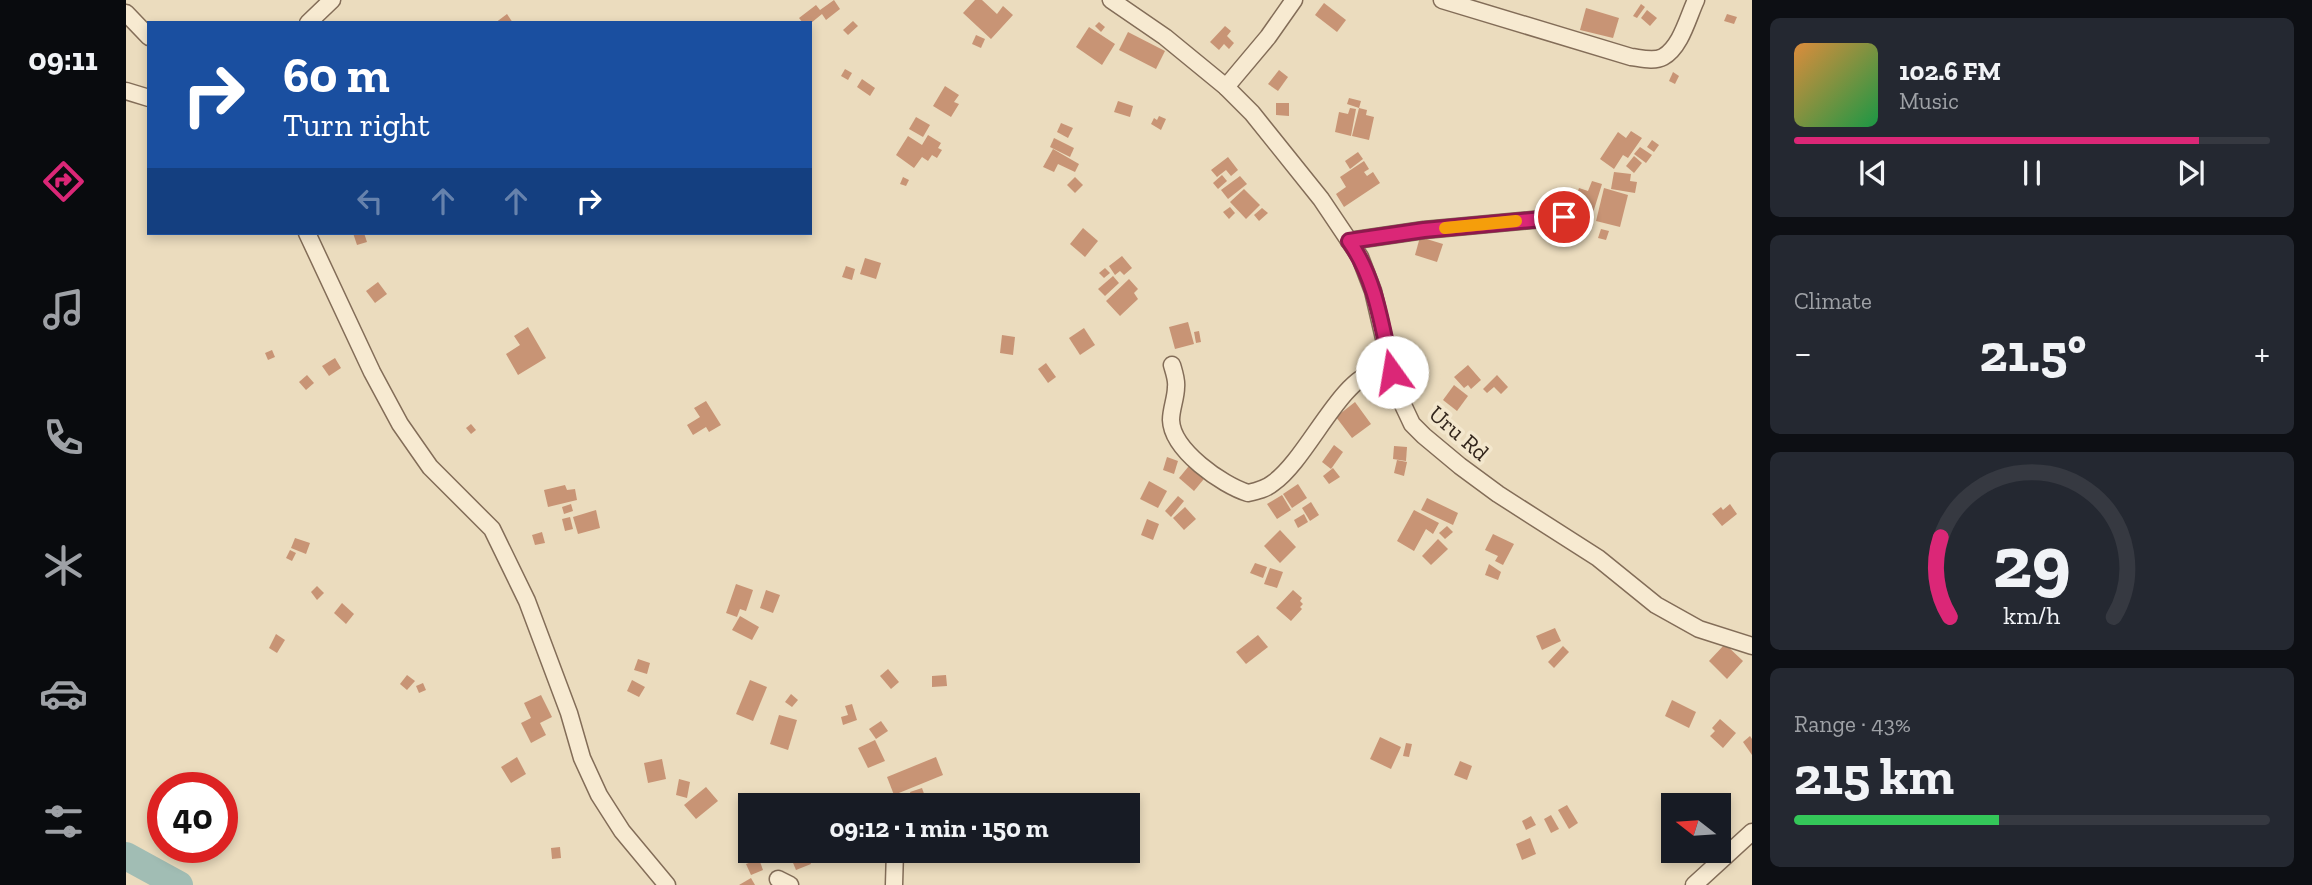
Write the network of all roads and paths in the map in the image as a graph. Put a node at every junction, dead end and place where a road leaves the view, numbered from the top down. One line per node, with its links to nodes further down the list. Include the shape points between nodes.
1 (332, 0): 7 (street)
2 (1111, 0): 9 (street, Uru Rd)
3 (1294, 0): 9 (street)
4 (1442, 0): 5 (street, via 1649,60 1662,58 1674,48)
5 (1696, 0)
6 (126, 13): 8 (street)
7 (309, 21)
8 (147, 35)
9 (1226, 88): 14 (street, Uru Rd, via 1282,150)
10 (126, 91): 11 (street)
11 (147, 97)
12 (1564, 217): 14 (street)
13 (308, 235): 20 (street, via 400,424 430,467 492,529 527,601 599,795)
14 (1349, 241): 16 (street, Uru Rd, via 1373,291)
15 (1172, 365): 16 (street, via 1177,385 1171,421 1175,436 1188,454 1220,480 1248,493 1265,489 1286,472 1357,382 1377,371)
16 (1392, 372): 17 (street, Uru Rd, via 1412,424 1460,466 1598,558 1656,605 1699,628)
17 (1752, 646)
18 (1752, 832): 22 (street)
19 (895, 863): 21 (street)
20 (667, 885)
21 (894, 885)
22 (1694, 885)

